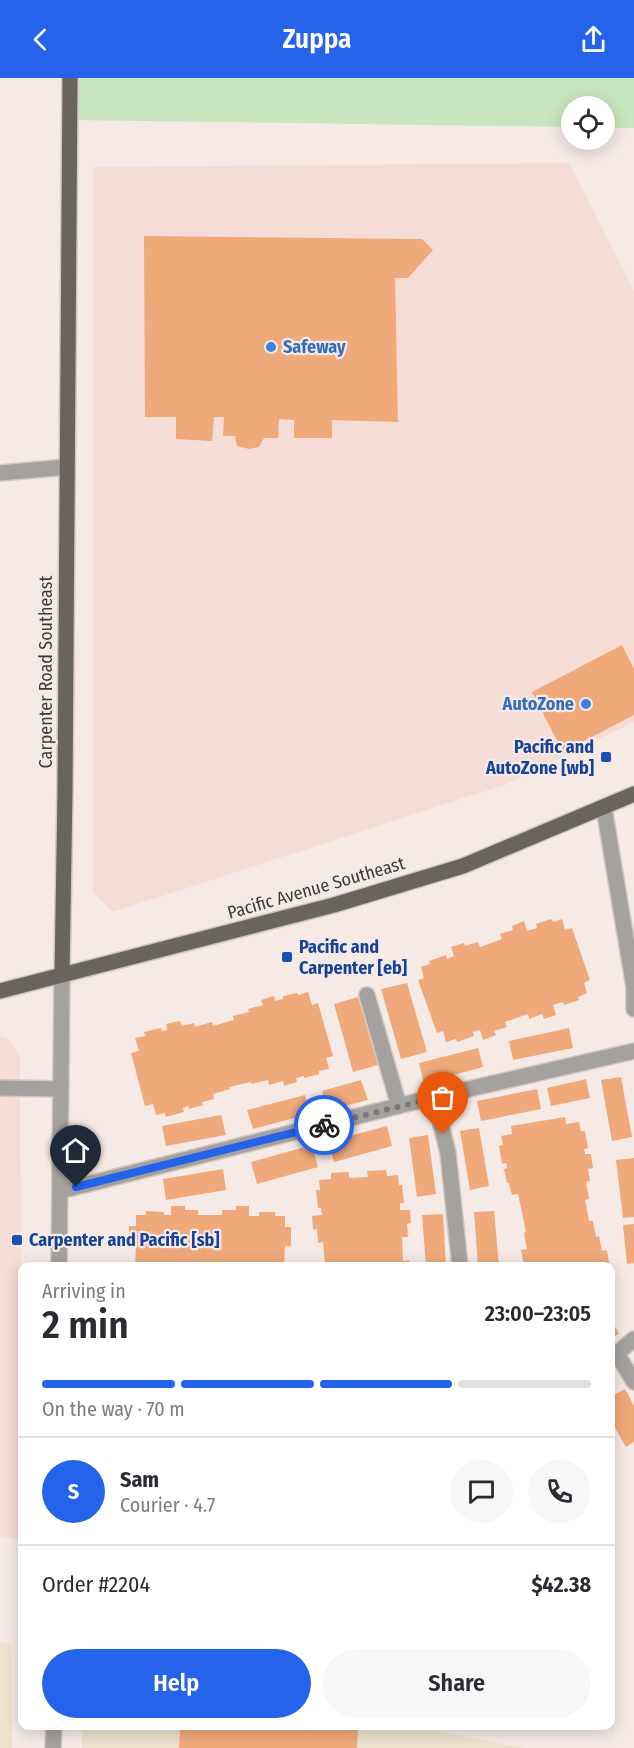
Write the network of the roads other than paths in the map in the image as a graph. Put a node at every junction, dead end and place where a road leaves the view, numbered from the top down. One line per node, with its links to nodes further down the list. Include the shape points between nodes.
1 (70, 78): 2 (main road, Carpenter Road Southeast)
2 (66, 466): 3 (street); 6 (main road, Carpenter Road Southeast)
3 (0, 473)
4 (634, 794): 5 (main road, Pacific Avenue Southeast)
5 (604, 808): 6 (main road, Pacific Avenue Southeast, via 452,869 334,905); 9 (street, via 634,987)
6 (62, 975): 7 (main road, Pacific Avenue Southeast); 12 (street, Carpenter Road Southeast)
7 (0, 991)
8 (367, 995): 14 (street)
9 (634, 1009)
10 (634, 1051): 13 (street)
11 (0, 1088): 12 (street)
12 (61, 1089): 15 (street, Carpenter Road Southeast)
13 (434, 1098): 14 (street); 17 (street, via 448,1153)
14 (399, 1106): 15 (street)
15 (60, 1191): 16 (street, Carpenter Road Southeast)
16 (59, 1262)
17 (460, 1262)
18 (634, 1339): 19 (street)
19 (615, 1353)
20 (615, 1357): 21 (street)
21 (634, 1382)
22 (54, 1730): 23 (street)
23 (53, 1748)

